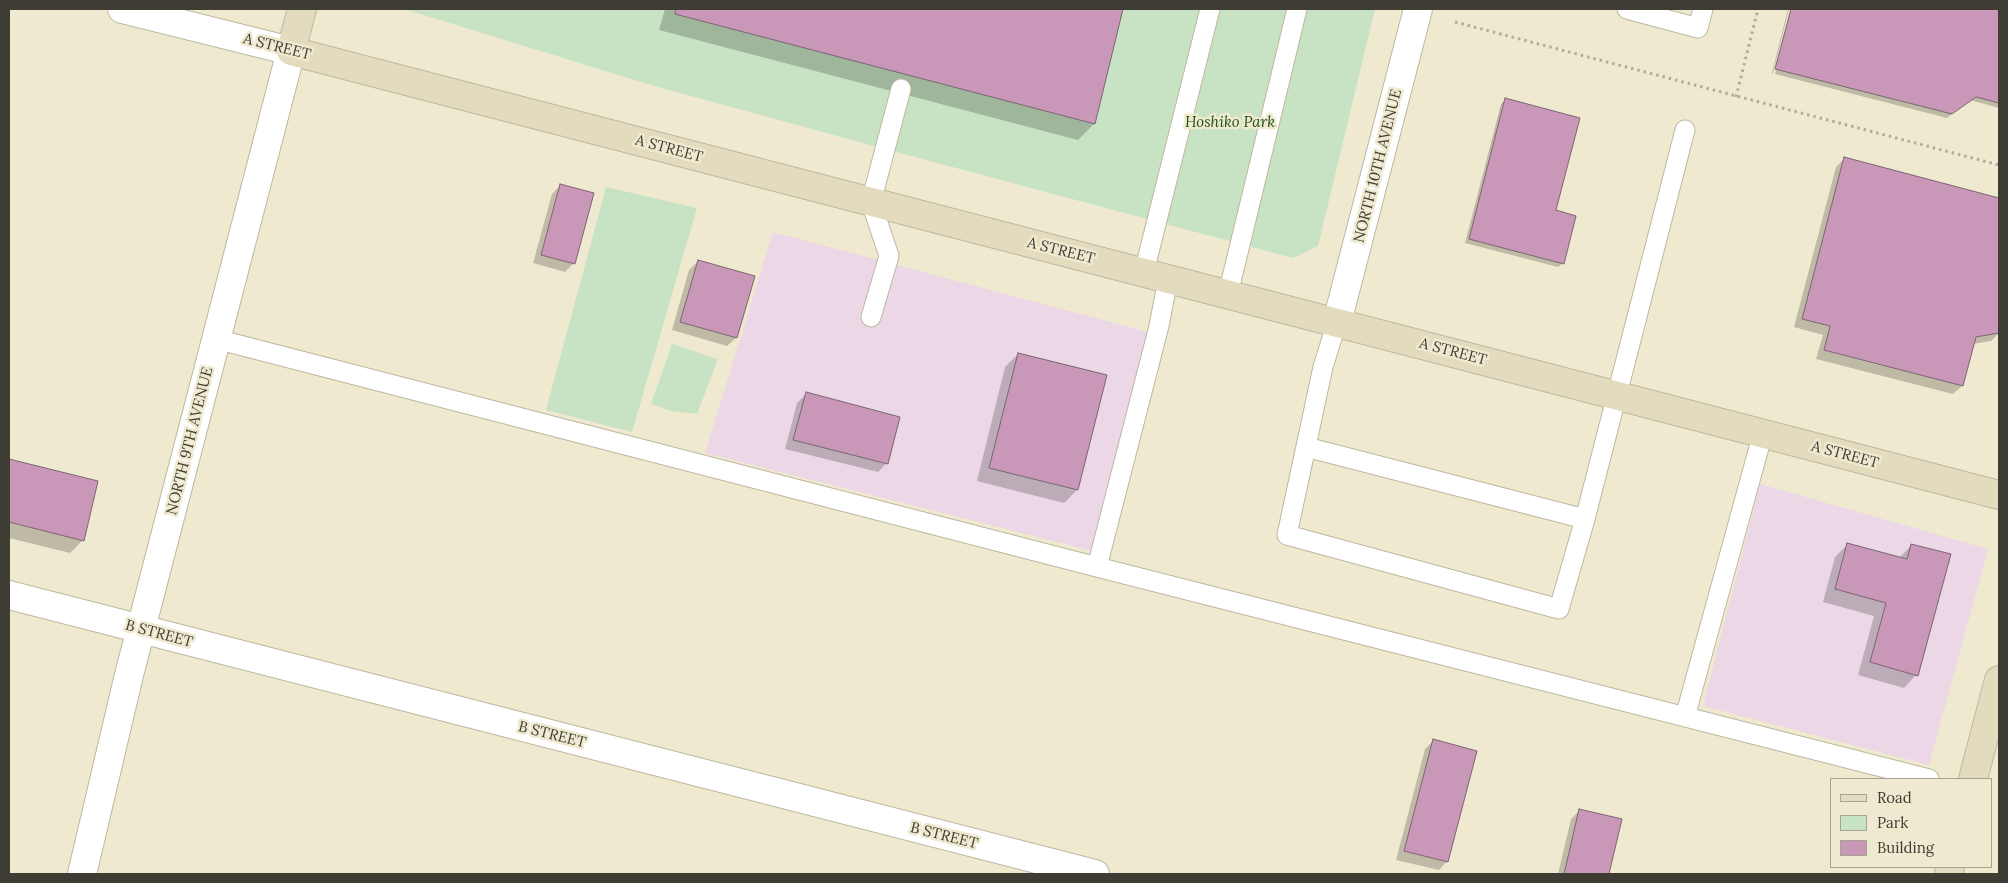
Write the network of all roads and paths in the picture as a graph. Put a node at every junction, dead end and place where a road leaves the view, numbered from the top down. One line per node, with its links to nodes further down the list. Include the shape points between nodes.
1 (122, 9): 10 (street, A STREET)
2 (302, 9): 10 (street, NORTH 9TH AVENUE)
3 (1210, 9): 16 (lane)
4 (1296, 9): 17 (lane)
5 (1418, 9): 19 (street, NORTH 10TH AVENUE)
6 (1627, 9): 7 (lane, via 1698,28)
7 (1703, 9)
8 (1758, 9): 12 (path)
9 (1455, 22): 12 (path)
10 (291, 51): 15 (street, A STREET); 20 (street, NORTH 9TH AVENUE)
11 (901, 89): 15 (lane)
12 (1736, 97): 14 (path)
13 (1685, 130): 21 (lane)
14 (1999, 166)
15 (871, 202): 16 (street, A STREET); 18 (lane, via 889,256)
16 (1156, 275): 17 (street, A STREET); 26 (lane, via 1159,326)
17 (1228, 294): 19 (street, A STREET)
18 (871, 317)
19 (1337, 322): 21 (street, A STREET); 23 (lane, via 1323,366)
20 (216, 339): 26 (lane); 28 (street, NORTH 9TH AVENUE)
21 (1618, 395): 22 (street, A STREET); 25 (lane)
22 (1763, 433): 24 (street, A STREET); 30 (lane)
23 (1306, 447): 25 (lane); 25 (lane, via 1287,535 1559,609)
24 (1999, 495)
25 (1585, 519)
26 (1097, 567): 30 (lane)
27 (9, 595): 28 (street, B STREET)
28 (141, 629): 33 (street, NORTH 9TH AVENUE); 34 (street, B STREET)
29 (1999, 680): 32 (street)
30 (1685, 717): 31 (lane)
31 (1925, 778)
32 (1973, 778)
33 (82, 874)
34 (1095, 874)

